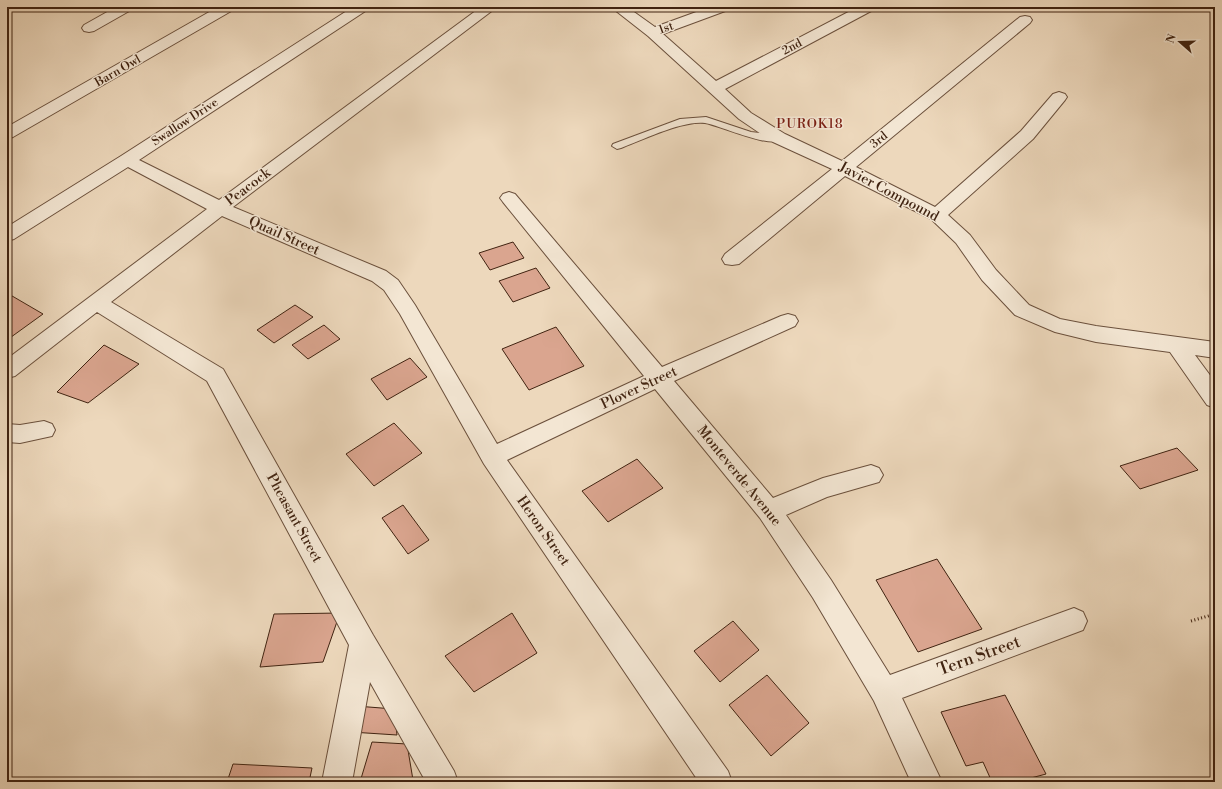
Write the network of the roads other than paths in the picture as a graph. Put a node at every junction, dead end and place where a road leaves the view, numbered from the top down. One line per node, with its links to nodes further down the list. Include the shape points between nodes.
1 (126, 7): 9 (street)
2 (228, 7): 13 (street, Barn Owl)
3 (362, 7): 16 (street, Swallow Drive)
4 (490, 7): 19 (street, Peacock)
5 (618, 7): 10 (street, Javier Compound)
6 (723, 7): 10 (street, 1st)
7 (868, 7): 11 (street, 2nd)
8 (1025, 20): 17 (street, 3rd)
9 (88, 28)
10 (653, 33): 11 (street, Javier Compound)
11 (715, 88): 14 (street, Javier Compound, via 745,116)
12 (1059, 97): 20 (street, via 1026,135)
13 (11, 128)
14 (779, 138): 15 (lane, via 750,135 706,120 684,121); 17 (street, Javier Compound)
15 (617, 146)
16 (127, 160): 19 (street, Quail Street); 21 (street, Swallow Drive)
17 (844, 168): 20 (street, Javier Compound); 22 (street, 3rd)
18 (509, 198): 29 (street, Monteverde Avenue)
19 (220, 208): 23 (street, Quail Street); 24 (street, Peacock)
20 (937, 215): 26 (street, Javier Compound, via 963,239 989,275 1022,310 1055,325 1096,334)
21 (7, 235)
22 (732, 259)
23 (379, 276): 33 (street, Heron Street, via 391,285 408,310)
24 (96, 302): 28 (street, Peacock); 37 (street, Pheasant Street, via 215,375)
25 (788, 321): 29 (street, Plover Street)
26 (1176, 344): 27 (street, Javier Compound); 30 (street)
27 (1215, 350)
28 (7, 370)
29 (659, 378): 33 (street, Plover Street); 35 (street, Monteverde Avenue)
30 (1215, 399)
31 (44, 430): 32 (street, via 20,434)
32 (7, 433)
33 (492, 457): 41 (street, Heron Street)
34 (871, 475): 35 (street, via 822,488)
35 (769, 511): 38 (street, Monteverde Avenue, via 822,589)
36 (1074, 621): 38 (street, Tern Street)
37 (363, 644): 39 (street); 40 (street, Pheasant Street)
38 (884, 691): 42 (street, Monteverde Avenue)
39 (337, 782)
40 (443, 782)
41 (717, 782)
42 (927, 782)

